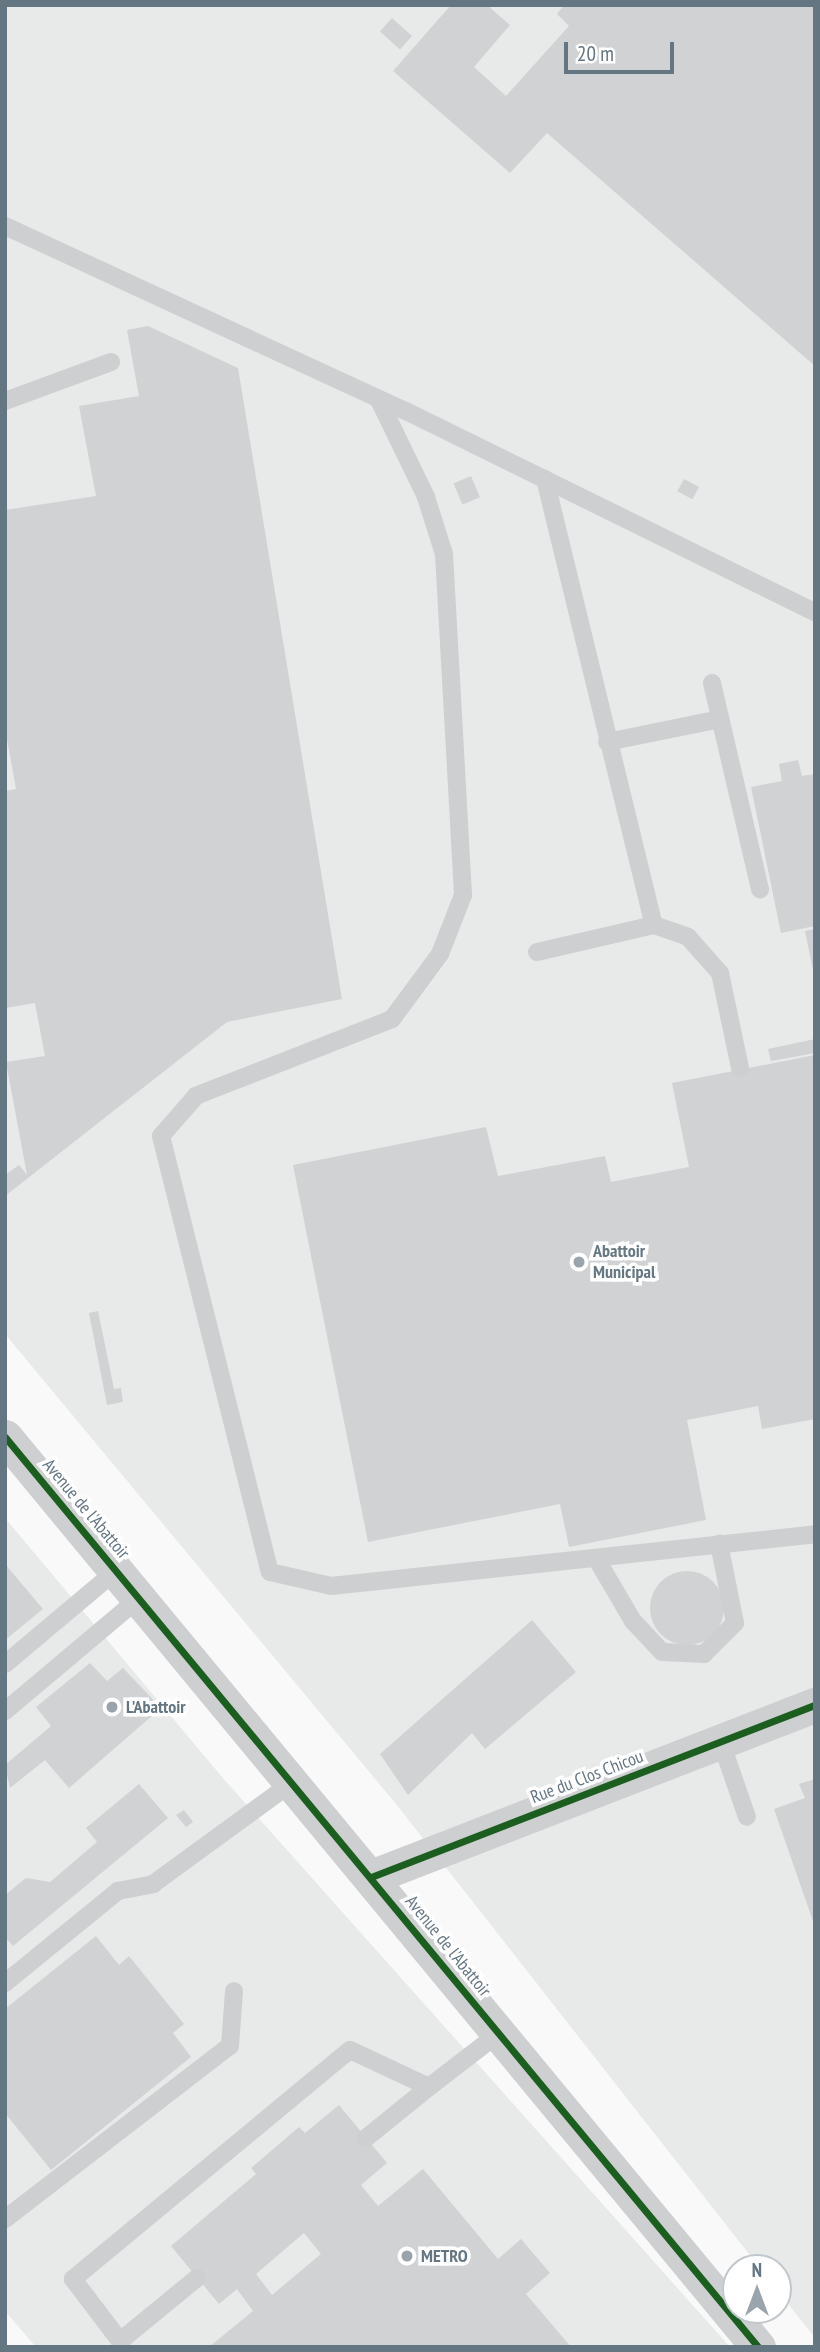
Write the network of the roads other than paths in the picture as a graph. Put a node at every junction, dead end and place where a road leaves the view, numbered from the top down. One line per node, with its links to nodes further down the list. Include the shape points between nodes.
1 (5, 226): 3 (lane)
2 (111, 362): 4 (lane)
3 (379, 400): 5 (lane); 17 (lane, via 426,496 444,554 463,895 440,954 392,1019 196,1096 161,1136 270,1572 331,1587)
4 (5, 401)
5 (545, 479): 6 (lane); 9 (lane)
6 (815, 612)
7 (712, 683): 8 (lane)
8 (720, 719): 9 (lane); 10 (lane)
9 (607, 742): 11 (lane)
10 (760, 889)
11 (653, 925): 12 (lane); 13 (lane, via 688,937 720,973)
12 (537, 952)
13 (740, 1068)
14 (5, 1437): 18 (street, Avenue de l'Abattoir)
15 (815, 1534): 16 (lane)
16 (719, 1544): 17 (lane); 17 (lane, via 735,1623 704,1654 662,1652 633,1621)
17 (596, 1558)
18 (117, 1570): 19 (street, Avenue de l'Abattoir); 20 (lane)
19 (139, 1598): 22 (lane); 24 (street, Avenue de l'Abattoir)
20 (5, 1664)
21 (815, 1705): 23 (street, Rue du Clos Chicou)
22 (5, 1711)
23 (721, 1742): 25 (lane); 26 (street, Rue du Clos Chicou)
24 (293, 1782): 26 (street, Avenue de l'Abattoir); 27 (lane, via 153,1884 118,1891)
25 (747, 1817)
26 (371, 1877): 29 (street, Avenue de l'Abattoir)
27 (5, 1983)
28 (234, 1991): 32 (lane, via 230,2046)
29 (499, 2033): 30 (lane); 34 (street, Avenue de l'Abattoir)
30 (429, 2087): 31 (lane); 33 (lane, via 351,2050 73,2279 120,2341)
31 (366, 2138)
32 (5, 2220)
33 (197, 2278)
34 (758, 2347)

